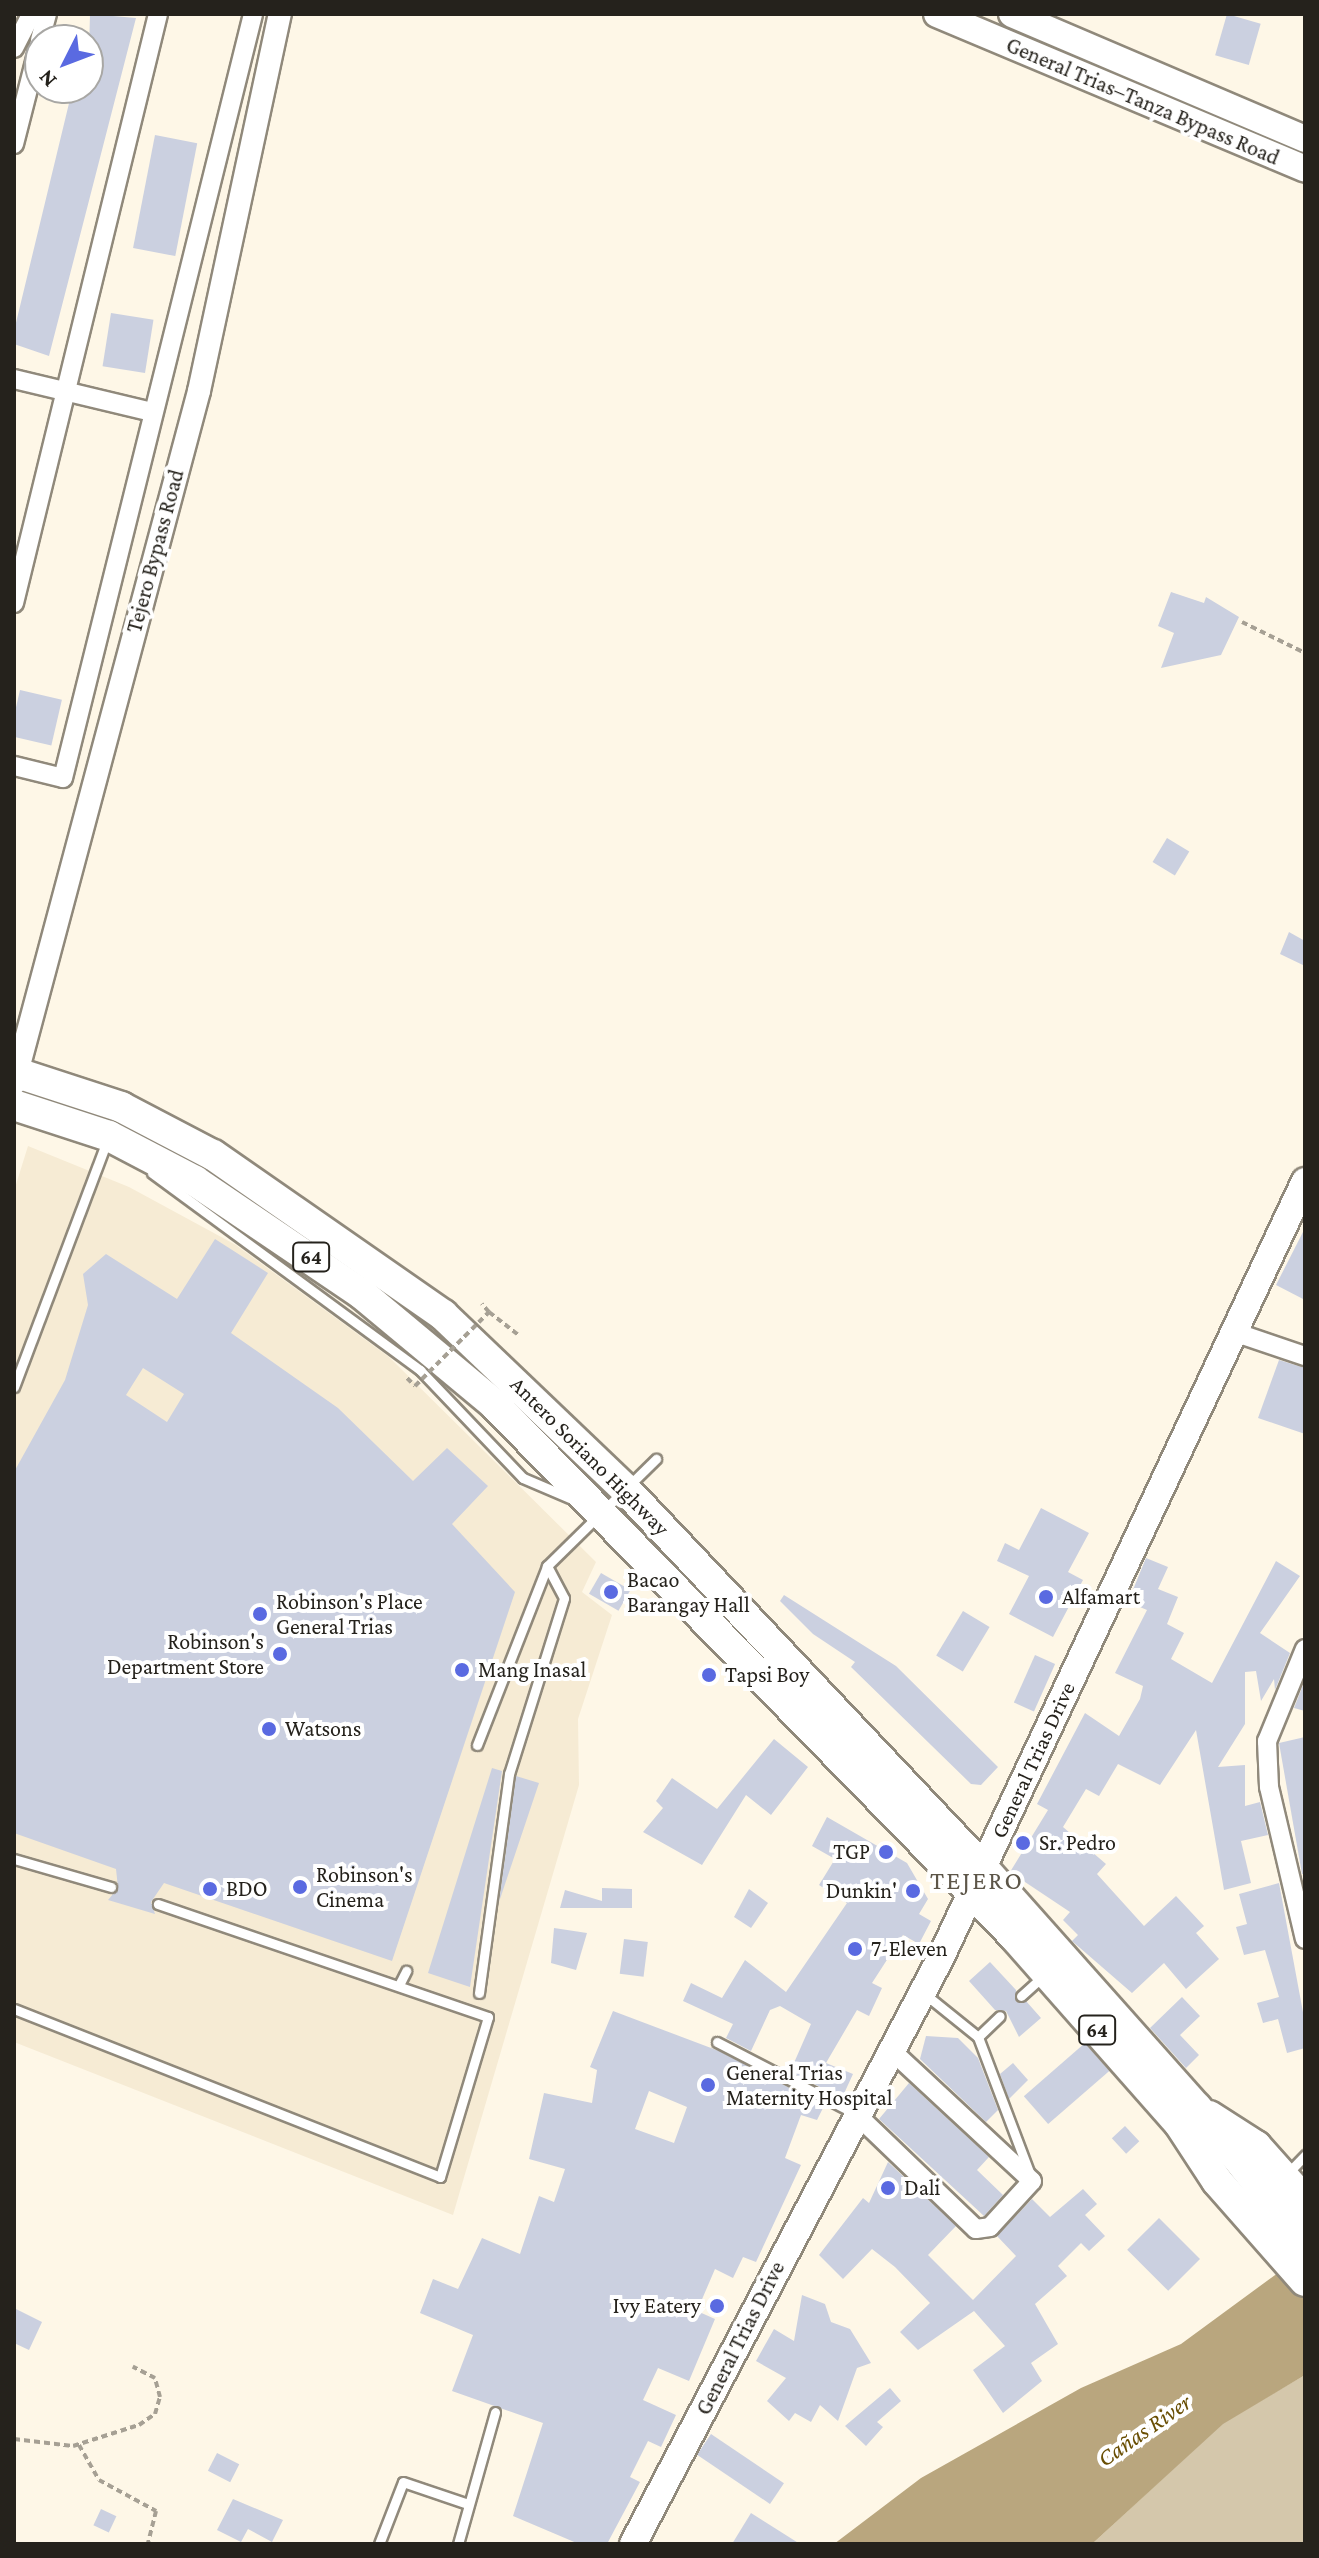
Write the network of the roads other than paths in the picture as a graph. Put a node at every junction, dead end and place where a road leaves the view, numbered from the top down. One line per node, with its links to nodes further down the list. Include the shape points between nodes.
1 (31, 14): 7 (street)
2 (158, 14): 13 (street)
3 (253, 14): 14 (street)
4 (280, 14): 17 (street, Tejero Bypass Road, via 199,391)
5 (937, 14): 11 (main road, General Trias–Tanza Bypass Road)
6 (1012, 14): 9 (main road, General Trias–Tanza Bypass Road)
7 (14, 48)
8 (24, 104): 10 (street)
9 (1305, 139)
10 (14, 144)
11 (1305, 169)
12 (14, 379): 13 (street)
13 (65, 391): 14 (street); 15 (street)
14 (153, 412): 16 (street, via 63,778)
15 (14, 603)
16 (14, 766)
17 (15, 1076): 25 (main road, Antero Soriano Highway / 64, via 168,1130 370,1259 455,1326)
18 (14, 1105): 19 (main road, Antero Soriano Highway / 64)
19 (109, 1136): 23 (lane); 26 (main road, Antero Soriano Highway / 64, via 195,1181 362,1294 495,1405)
20 (1305, 1181): 21 (main road, General Trias Drive)
21 (1234, 1332): 22 (street); 31 (main road, General Trias Drive)
22 (1305, 1356)
23 (14, 1387)
24 (656, 1459): 25 (lane)
25 (625, 1489): 26 (lane); 31 (main road, Antero Soriano Highway / 64)
26 (602, 1512): 27 (lane); 31 (main road, Antero Soriano Highway / 64)
27 (547, 1566): 29 (lane); 38 (lane, via 564,1598 509,1774)
28 (1305, 1649): 34 (street, via 1267,1741 1269,1787)
29 (477, 1745)
30 (14, 1859): 32 (lane)
31 (977, 1880): 36 (main road, Antero Soriano Highway / 64); 39 (main road, General Trias Drive); 47 (main road, Antero Soriano Highway / 64)
32 (111, 1887)
33 (158, 1904): 37 (lane)
34 (1305, 1939)
35 (406, 1971): 37 (lane)
36 (1047, 1973): 40 (lane); 47 (main road, Antero Soriano Highway / 64)
37 (399, 1985): 41 (lane, via 488,2017 440,2177)
38 (479, 1993)
39 (923, 1993): 43 (lane); 45 (main road, General Trias Drive)
40 (1021, 1996)
41 (14, 2009)
42 (1000, 2016): 43 (lane)
43 (978, 2037): 51 (lane)
44 (717, 2042): 46 (lane)
45 (891, 2050): 46 (main road, General Trias Drive); 51 (street)
46 (856, 2114): 51 (street, via 976,2229 990,2227); 59 (main road, General Trias Drive)
47 (1188, 2116): 49 (main road, Antero Soriano Highway / 64); 50 (main road, Antero Soriano Highway / 64, via 1256,2146)
48 (1305, 2155): 50 (lane)
49 (1230, 2170): 53 (main road, Antero Soriano Highway / 64); 54 (main road, Antero Soriano Highway / 64)
50 (1284, 2177): 52 (main road, Antero Soriano Highway / 64)
51 (1032, 2181)
52 (1305, 2201)
53 (1305, 2242)
54 (1305, 2281)
55 (495, 2412): 56 (lane)
56 (468, 2504): 57 (lane, via 403,2482); 58 (lane)
57 (379, 2544)
58 (458, 2544)
59 (633, 2544)

